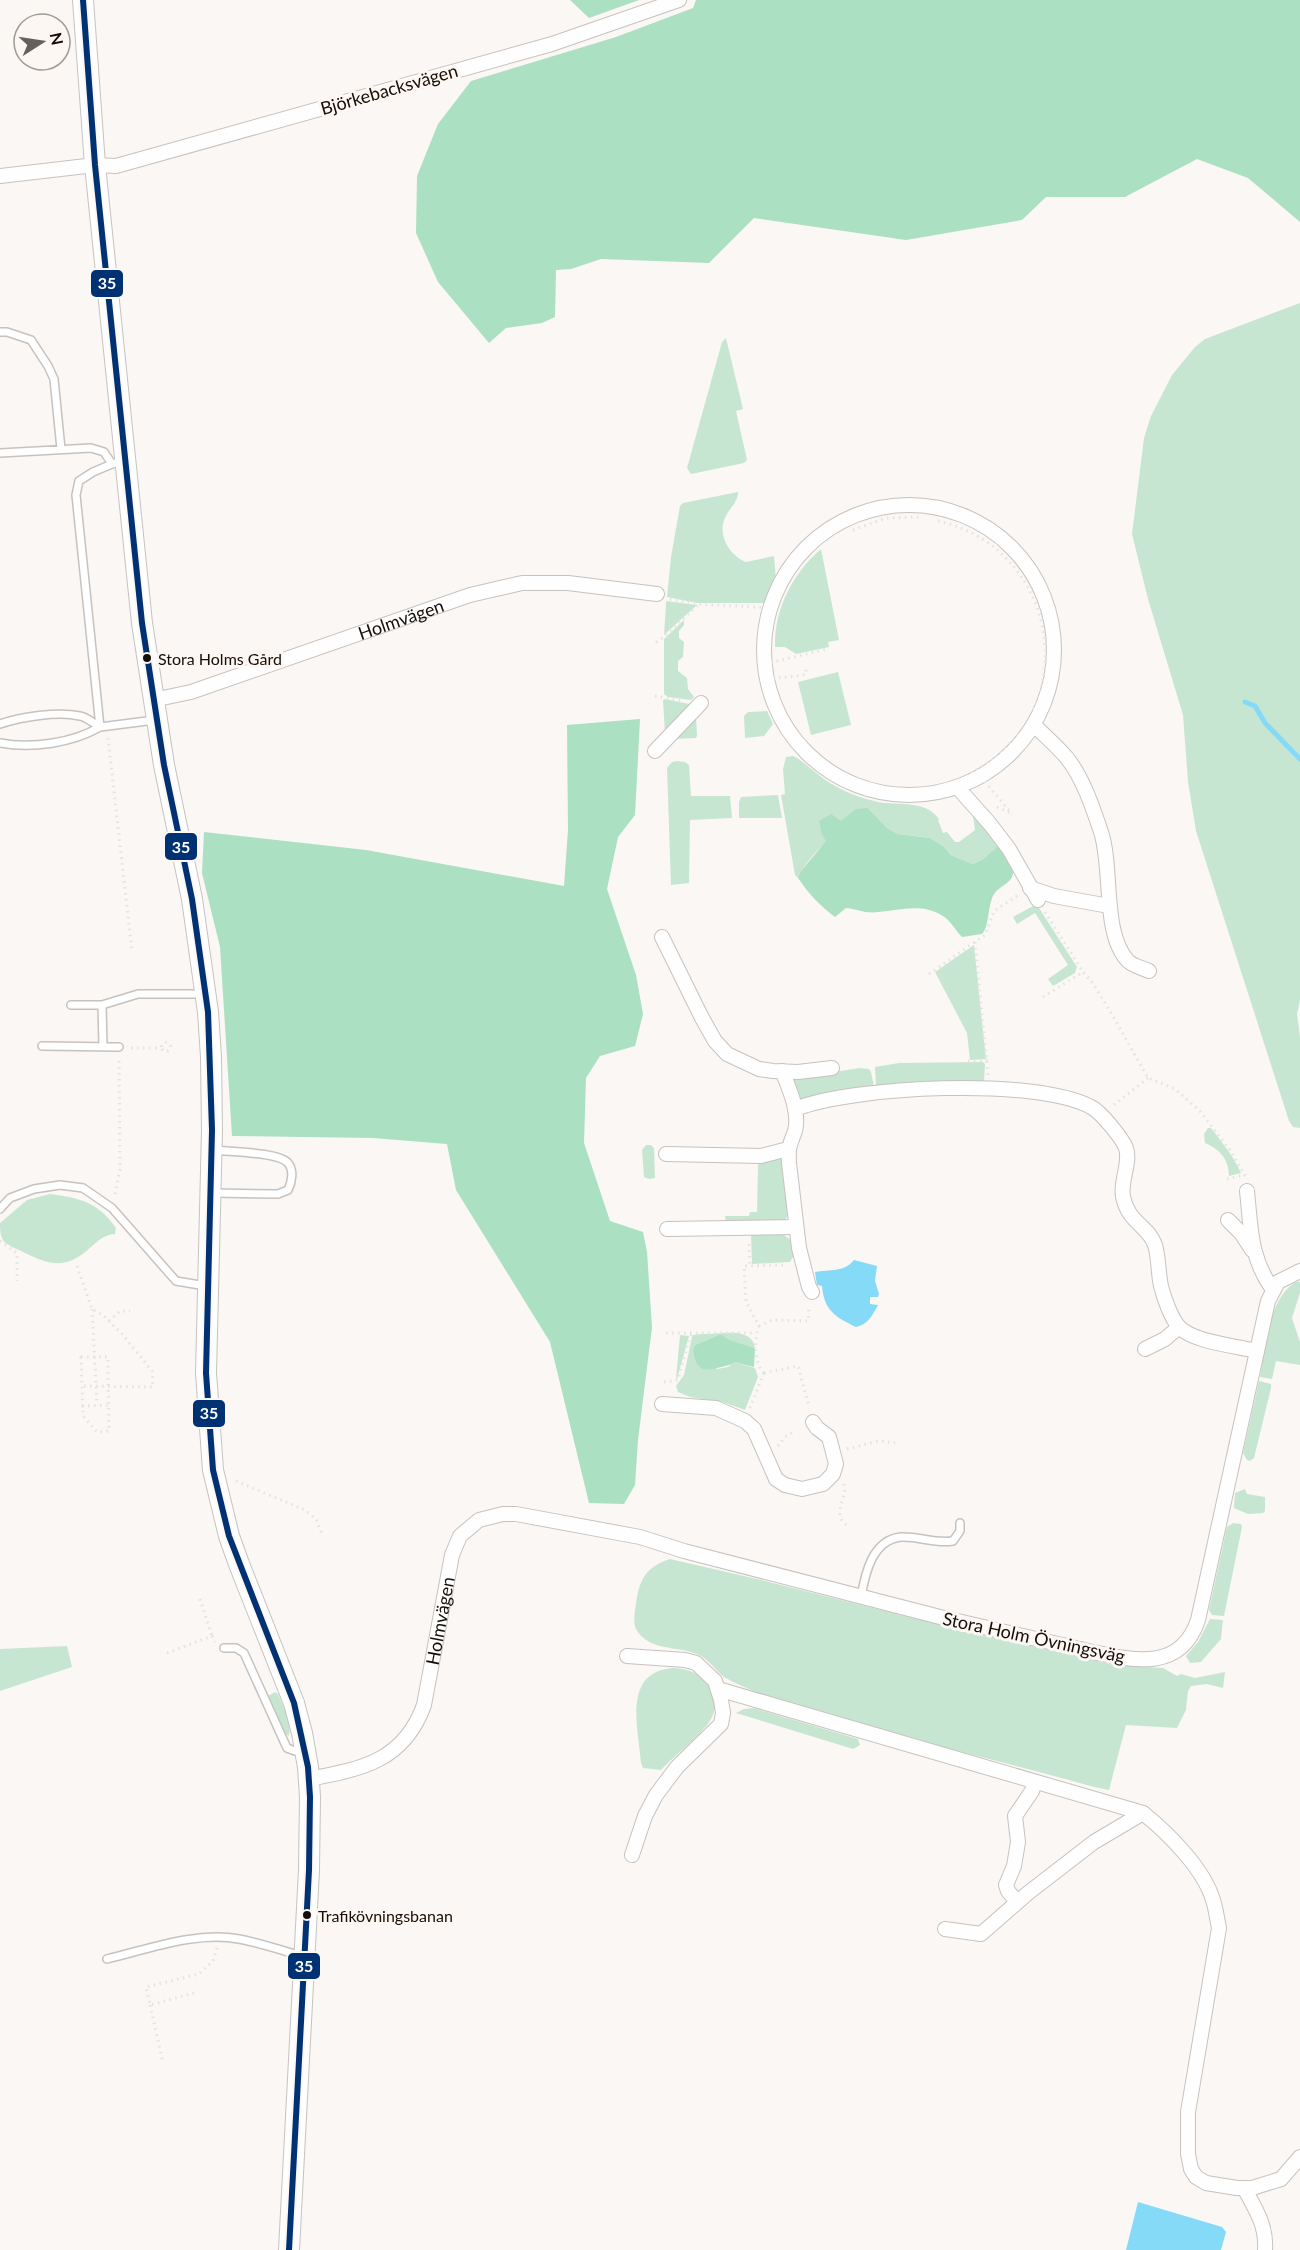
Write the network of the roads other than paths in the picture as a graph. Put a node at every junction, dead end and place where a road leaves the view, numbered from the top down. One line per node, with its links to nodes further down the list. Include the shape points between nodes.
1 (83, 0): 3 (street)
2 (679, 0): 3 (street, Björkebacksvägen, via 552,44 116,166)
3 (95, 165): 4 (street, Björkebacksvägen); 8 (street)
4 (0, 176)
5 (0, 332): 6 (lane, via 31,340 48,366 54,379)
6 (61, 449): 7 (lane); 8 (lane, via 91,448)
7 (0, 453)
8 (118, 463): 10 (street); 15 (lane, via 80,481 76,495)
9 (661, 596): 10 (street, Holmvägen, via 568,583 522,583 470,595 192,692)
10 (153, 700): 12 (street)
11 (700, 703): 17 (street)
12 (157, 720): 15 (lane); 24 (street, via 192,899)
13 (1030, 722): 18 (street, via 1011,755 981,777); 18 (street, via 1051,684 1054,639 1048,606 1034,576 1006,541 968,517 948,510 903,505 870,510 839,523 812,543 778,587 764,645 767,679 784,723 803,749 828,771 869,790 914,796 936,794); 21 (street, via 1067,758 1083,785 1105,846)
14 (0, 724): 15 (lane, via 49,715 81,716)
15 (104, 727): 16 (lane, via 85,736 45,744)
16 (0, 743)
17 (654, 751)
18 (958, 783): 19 (street, via 1009,849)
19 (1030, 888): 20 (street); 21 (street)
20 (1038, 900)
21 (1109, 906): 23 (street, via 1125,956 1129,962)
22 (662, 938): 31 (street, via 715,1041 742,1062 759,1069)
23 (1149, 970)
24 (205, 994): 26 (lane, via 138,994); 34 (street, via 211,1057)
25 (71, 1005): 26 (lane)
26 (102, 1005): 28 (lane)
27 (42, 1046): 28 (lane)
28 (103, 1047): 29 (lane)
29 (119, 1047)
30 (832, 1068): 31 (street)
31 (782, 1071): 32 (street)
32 (795, 1109): 33 (street, via 795,1130); 47 (street, via 877,1092 988,1089 1060,1096 1092,1107 1126,1148 1121,1188 1124,1200 1129,1215 1147,1231 1155,1245 1162,1289)
33 (788, 1149): 35 (street, via 761,1156); 40 (street)
34 (212, 1150): 37 (street); 37 (lane, via 277,1156 291,1168 291,1183 288,1190 278,1194)
35 (666, 1154)
36 (1247, 1191): 42 (street)
37 (211, 1193): 44 (street)
38 (0, 1209): 44 (lane, via 10,1198 34,1189 60,1185 82,1188 112,1208 176,1281)
39 (1228, 1220): 42 (street)
40 (796, 1227): 41 (street); 46 (street, via 802,1264)
41 (667, 1229)
42 (1254, 1254): 45 (street)
43 (1300, 1271): 45 (street, via 1278,1282)
44 (207, 1286): 58 (street, via 209,1439 216,1483 232,1545 294,1703)
45 (1273, 1290): 49 (street, Stora Holm Övningsväg)
46 (812, 1292)
47 (1179, 1327): 48 (street); 49 (street, via 1187,1334)
48 (1145, 1349)
49 (1257, 1351): 54 (street, Stora Holm Övningsväg, via 1198,1620 1185,1645 1171,1654 1150,1660 1117,1657)
50 (662, 1404): 51 (street, via 716,1408 745,1421 754,1429 776,1479 802,1489 817,1487 828,1480 836,1464 829,1437)
51 (813, 1422)
52 (960, 1523): 54 (lane, via 953,1541 901,1537 886,1544 868,1563)
53 (597, 1530): 54 (street, Stora Holm Övningsväg); 59 (street, Holmvägen, via 516,1514 490,1516 470,1526 460,1536 452,1555 431,1674 417,1725 406,1740 370,1764)
54 (861, 1597)
55 (224, 1648): 58 (lane, via 244,1653 288,1748)
56 (627, 1656): 57 (street, via 696,1663)
57 (718, 1689): 60 (street); 62 (street, via 721,1724 664,1782 645,1816)
58 (305, 1750): 59 (street)
59 (309, 1779): 65 (street, via 309,1870)
60 (1035, 1782): 61 (street); 63 (street, via 1015,1815 1018,1842 1006,1885)
61 (1143, 1813): 63 (street, via 1094,1842); 68 (street, via 1162,1828 1202,1875 1213,1899 1219,1928 1188,2112 1191,2169 1206,2182)
62 (632, 1855)
63 (1017, 1902): 64 (street, via 981,1934)
64 (945, 1929)
65 (303, 1957): 66 (lane, via 237,1938 220,1938 191,1939); 69 (street)
66 (108, 1959)
67 (1300, 2157): 68 (street, via 1281,2179)
68 (1244, 2188): 70 (street, via 1260,2216)
69 (289, 2250)
70 (1265, 2250)

